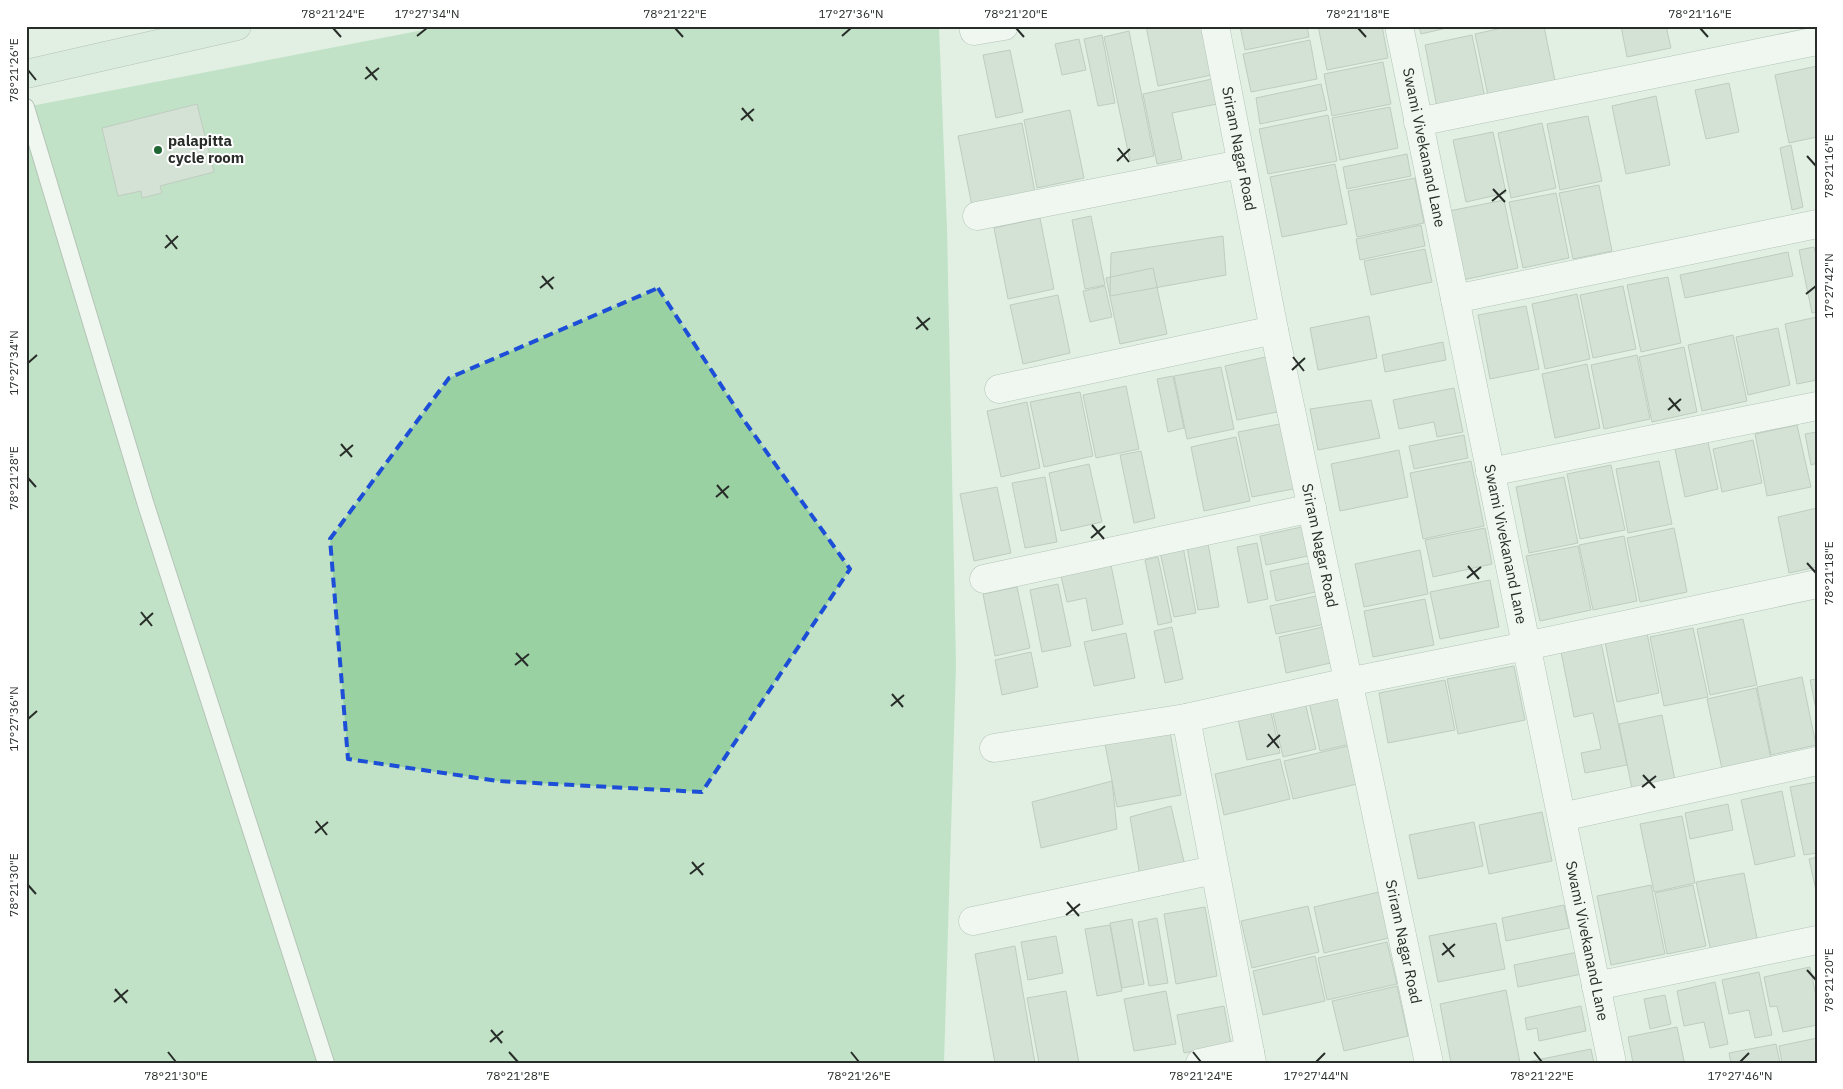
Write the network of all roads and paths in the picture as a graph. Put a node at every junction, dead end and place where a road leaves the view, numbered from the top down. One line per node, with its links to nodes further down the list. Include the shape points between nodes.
1 (237, 26): 7 (main road)
2 (1004, 26): 5 (street)
3 (1215, 26): 10 (street, Sriram Nagar Road)
4 (1399, 26): 9 (street, Swami Vivekanand Lane)
5 (974, 32)
6 (1817, 41): 9 (street)
7 (26, 74)
8 (26, 107): 32 (lane, via 146,505)
9 (1418, 122): 13 (street, Swami Vivekanand Lane)
10 (1241, 164): 11 (street); 14 (street, Sriram Nagar Road)
11 (976, 216)
12 (1817, 224): 13 (street)
13 (1455, 298): 17 (street, Swami Vivekanand Lane)
14 (1274, 330): 15 (street); 18 (street, Sriram Nagar Road)
15 (999, 389)
16 (1817, 406): 17 (street)
17 (1490, 472): 21 (street, Swami Vivekanand Lane)
18 (1312, 508): 19 (street); 22 (street, Sriram Nagar Road)
19 (984, 579)
20 (1817, 584): 21 (street)
21 (1526, 646): 22 (street); 26 (street, Swami Vivekanand Lane)
22 (1348, 682): 23 (street); 34 (street, Sriram Nagar Road)
23 (1186, 718): 24 (street); 27 (street)
24 (994, 748)
25 (1817, 761): 26 (street)
26 (1562, 817): 30 (street, Swami Vivekanand Lane)
27 (1214, 870): 28 (street); 31 (street)
28 (973, 922)
29 (1817, 940): 30 (street)
30 (1596, 986): 35 (street, Swami Vivekanand Lane)
31 (1251, 1057): 33 (street)
32 (326, 1063)
33 (1200, 1063)
34 (1429, 1063)
35 (1612, 1063)

